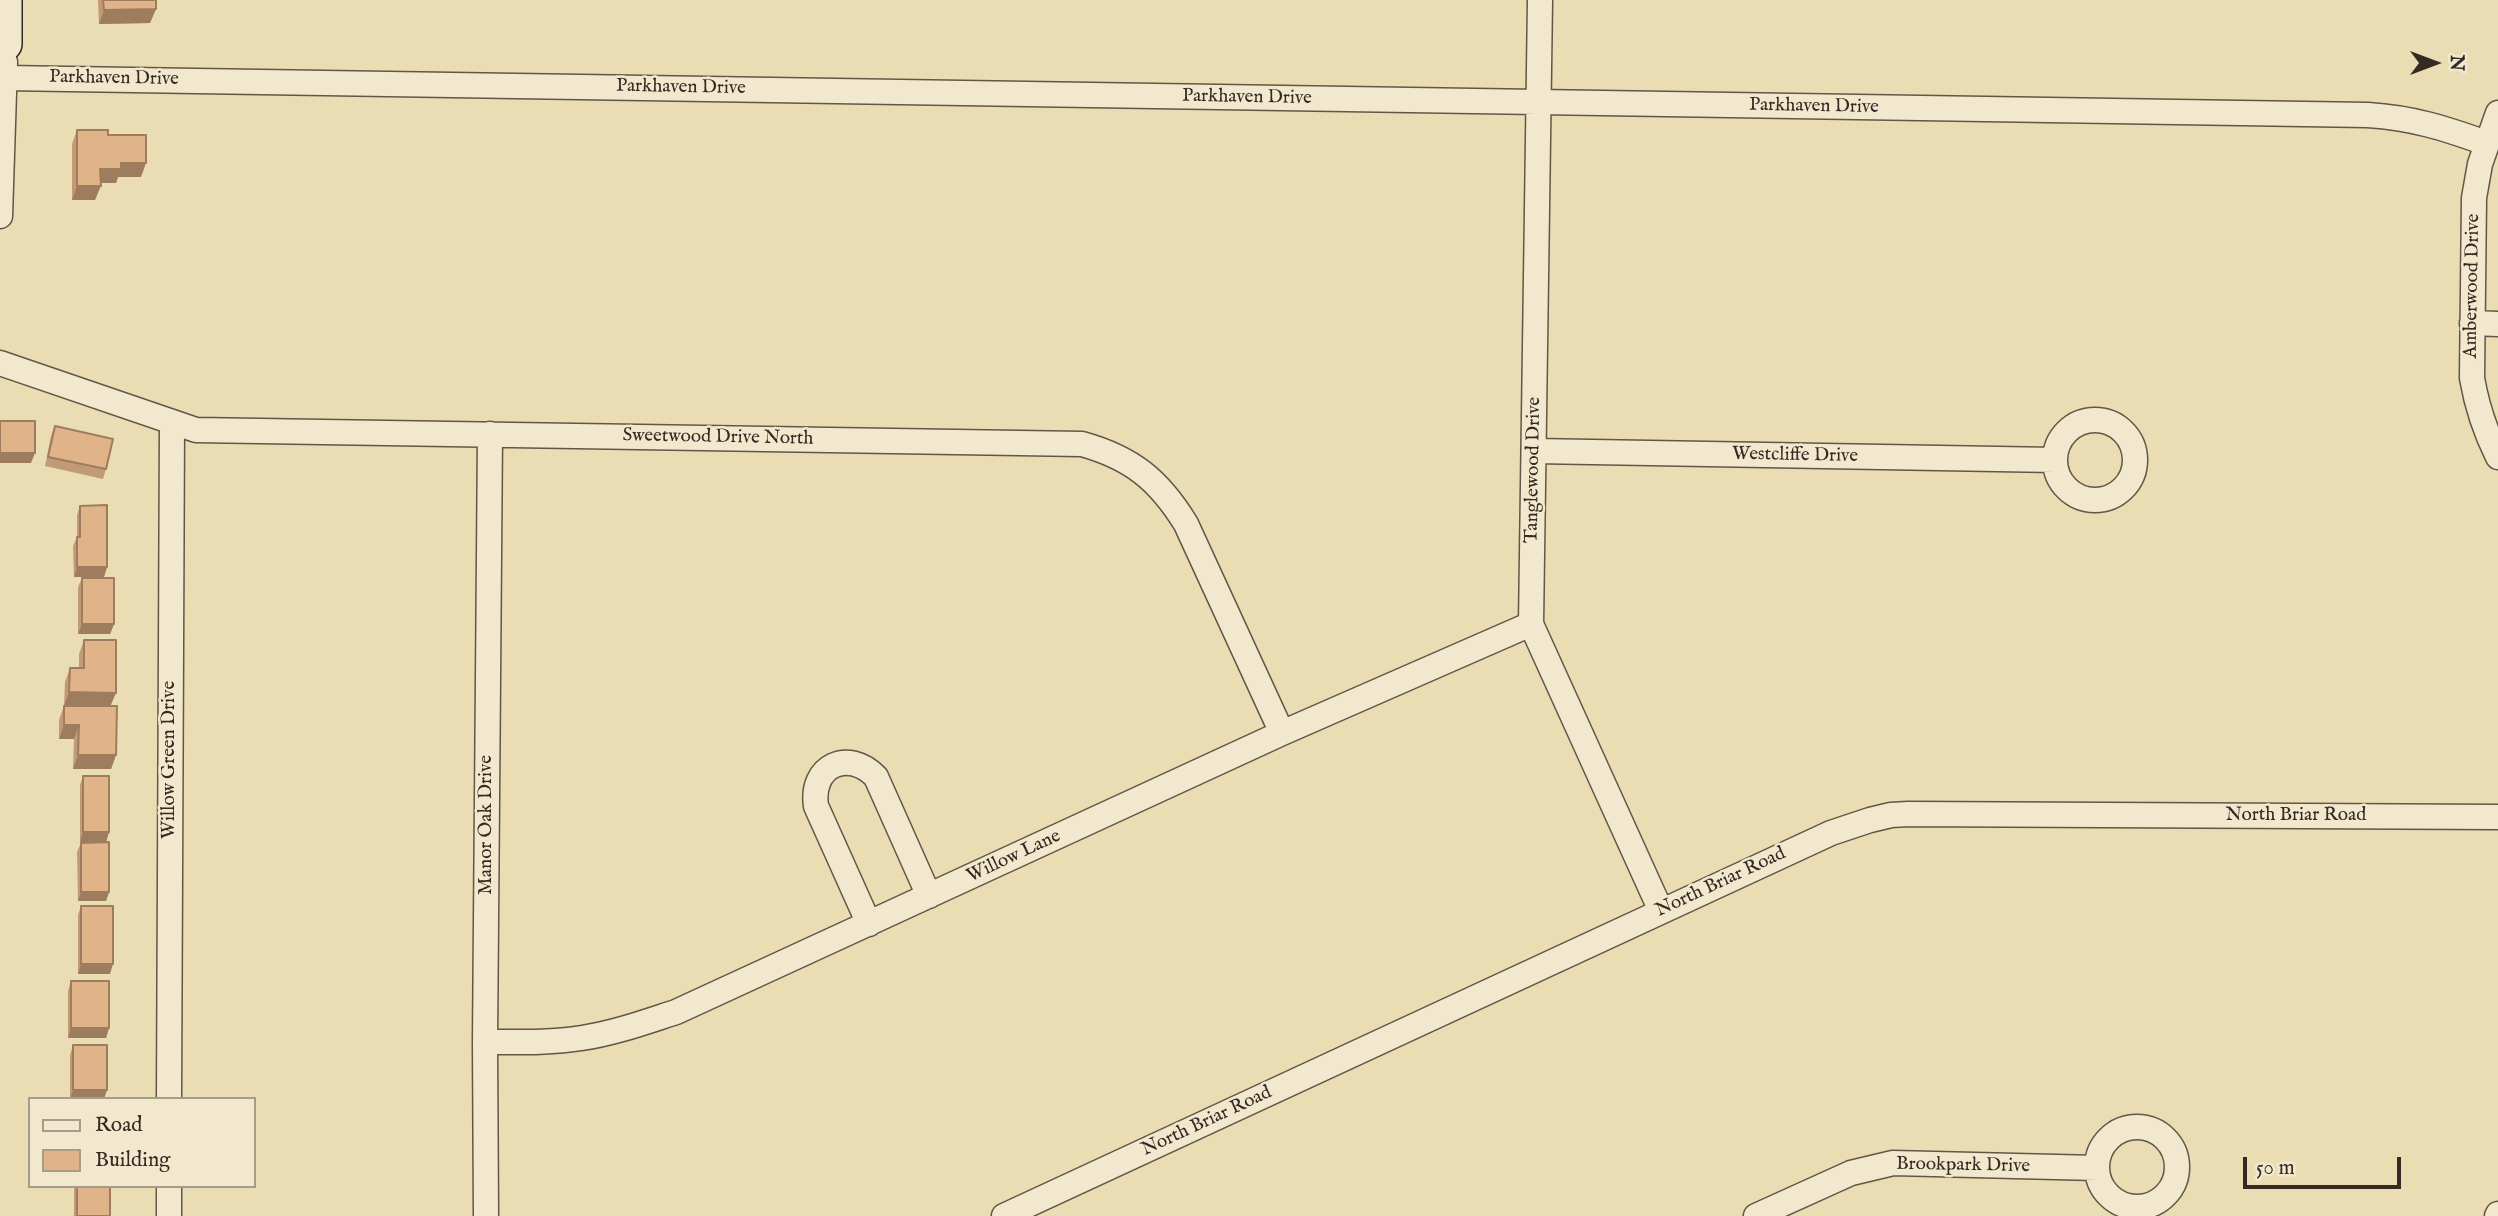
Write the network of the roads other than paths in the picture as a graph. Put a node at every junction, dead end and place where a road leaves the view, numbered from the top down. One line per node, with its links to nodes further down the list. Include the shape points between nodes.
1 (5, 0): 3 (street)
2 (1540, 0): 5 (street, Tanglewood Drive)
3 (3, 44): 4 (street)
4 (5, 78): 5 (street, Parkhaven Drive); 8 (street)
5 (1538, 102): 7 (street, Parkhaven Drive, via 2368,115 2432,124); 14 (street, Tanglewood Drive)
6 (2498, 113): 7 (street, Amberwood Drive)
7 (2486, 143): 9 (street, Amberwood Drive, via 2474,198)
8 (0, 216)
9 (2472, 323): 10 (street); 15 (street, Amberwood Drive, via 2477,407)
10 (2498, 324)
11 (0, 363): 12 (street, Sweetwood Drive North)
12 (172, 422): 13 (street, Sweetwood Drive North, via 196,430); 24 (street, Willow Green Drive)
13 (490, 434): 18 (street, Sweetwood Drive North, via 1082,444 1107,451 1151,479 1186,524); 23 (street, Manor Oak Drive)
14 (1534, 451): 16 (street, Westcliffe Drive); 17 (street, Tanglewood Drive)
15 (2498, 457)
16 (2055, 460)
17 (1531, 624): 18 (street, Willow Lane); 21 (street, Tanglewood Drive)
18 (1282, 733): 20 (street, Willow Lane)
19 (2498, 817): 21 (street, North Briar Road, via 1891,815 1831,833)
20 (929, 897): 22 (street, Willow Lane); 22 (street, via 876,777 859,764 838,763 821,775 816,806)
21 (1661, 911): 29 (street, North Briar Road)
22 (869, 923): 23 (street, Willow Lane, via 676,1012 623,1029 541,1042)
23 (485, 1042): 28 (street, Manor Oak Drive)
24 (169, 1097)
25 (2097, 1168): 30 (street, Brookpark Drive, via 1893,1163 1851,1173)
26 (169, 1188): 27 (street)
27 (169, 1216)
28 (486, 1216)
29 (1004, 1216)
30 (1756, 1216)

